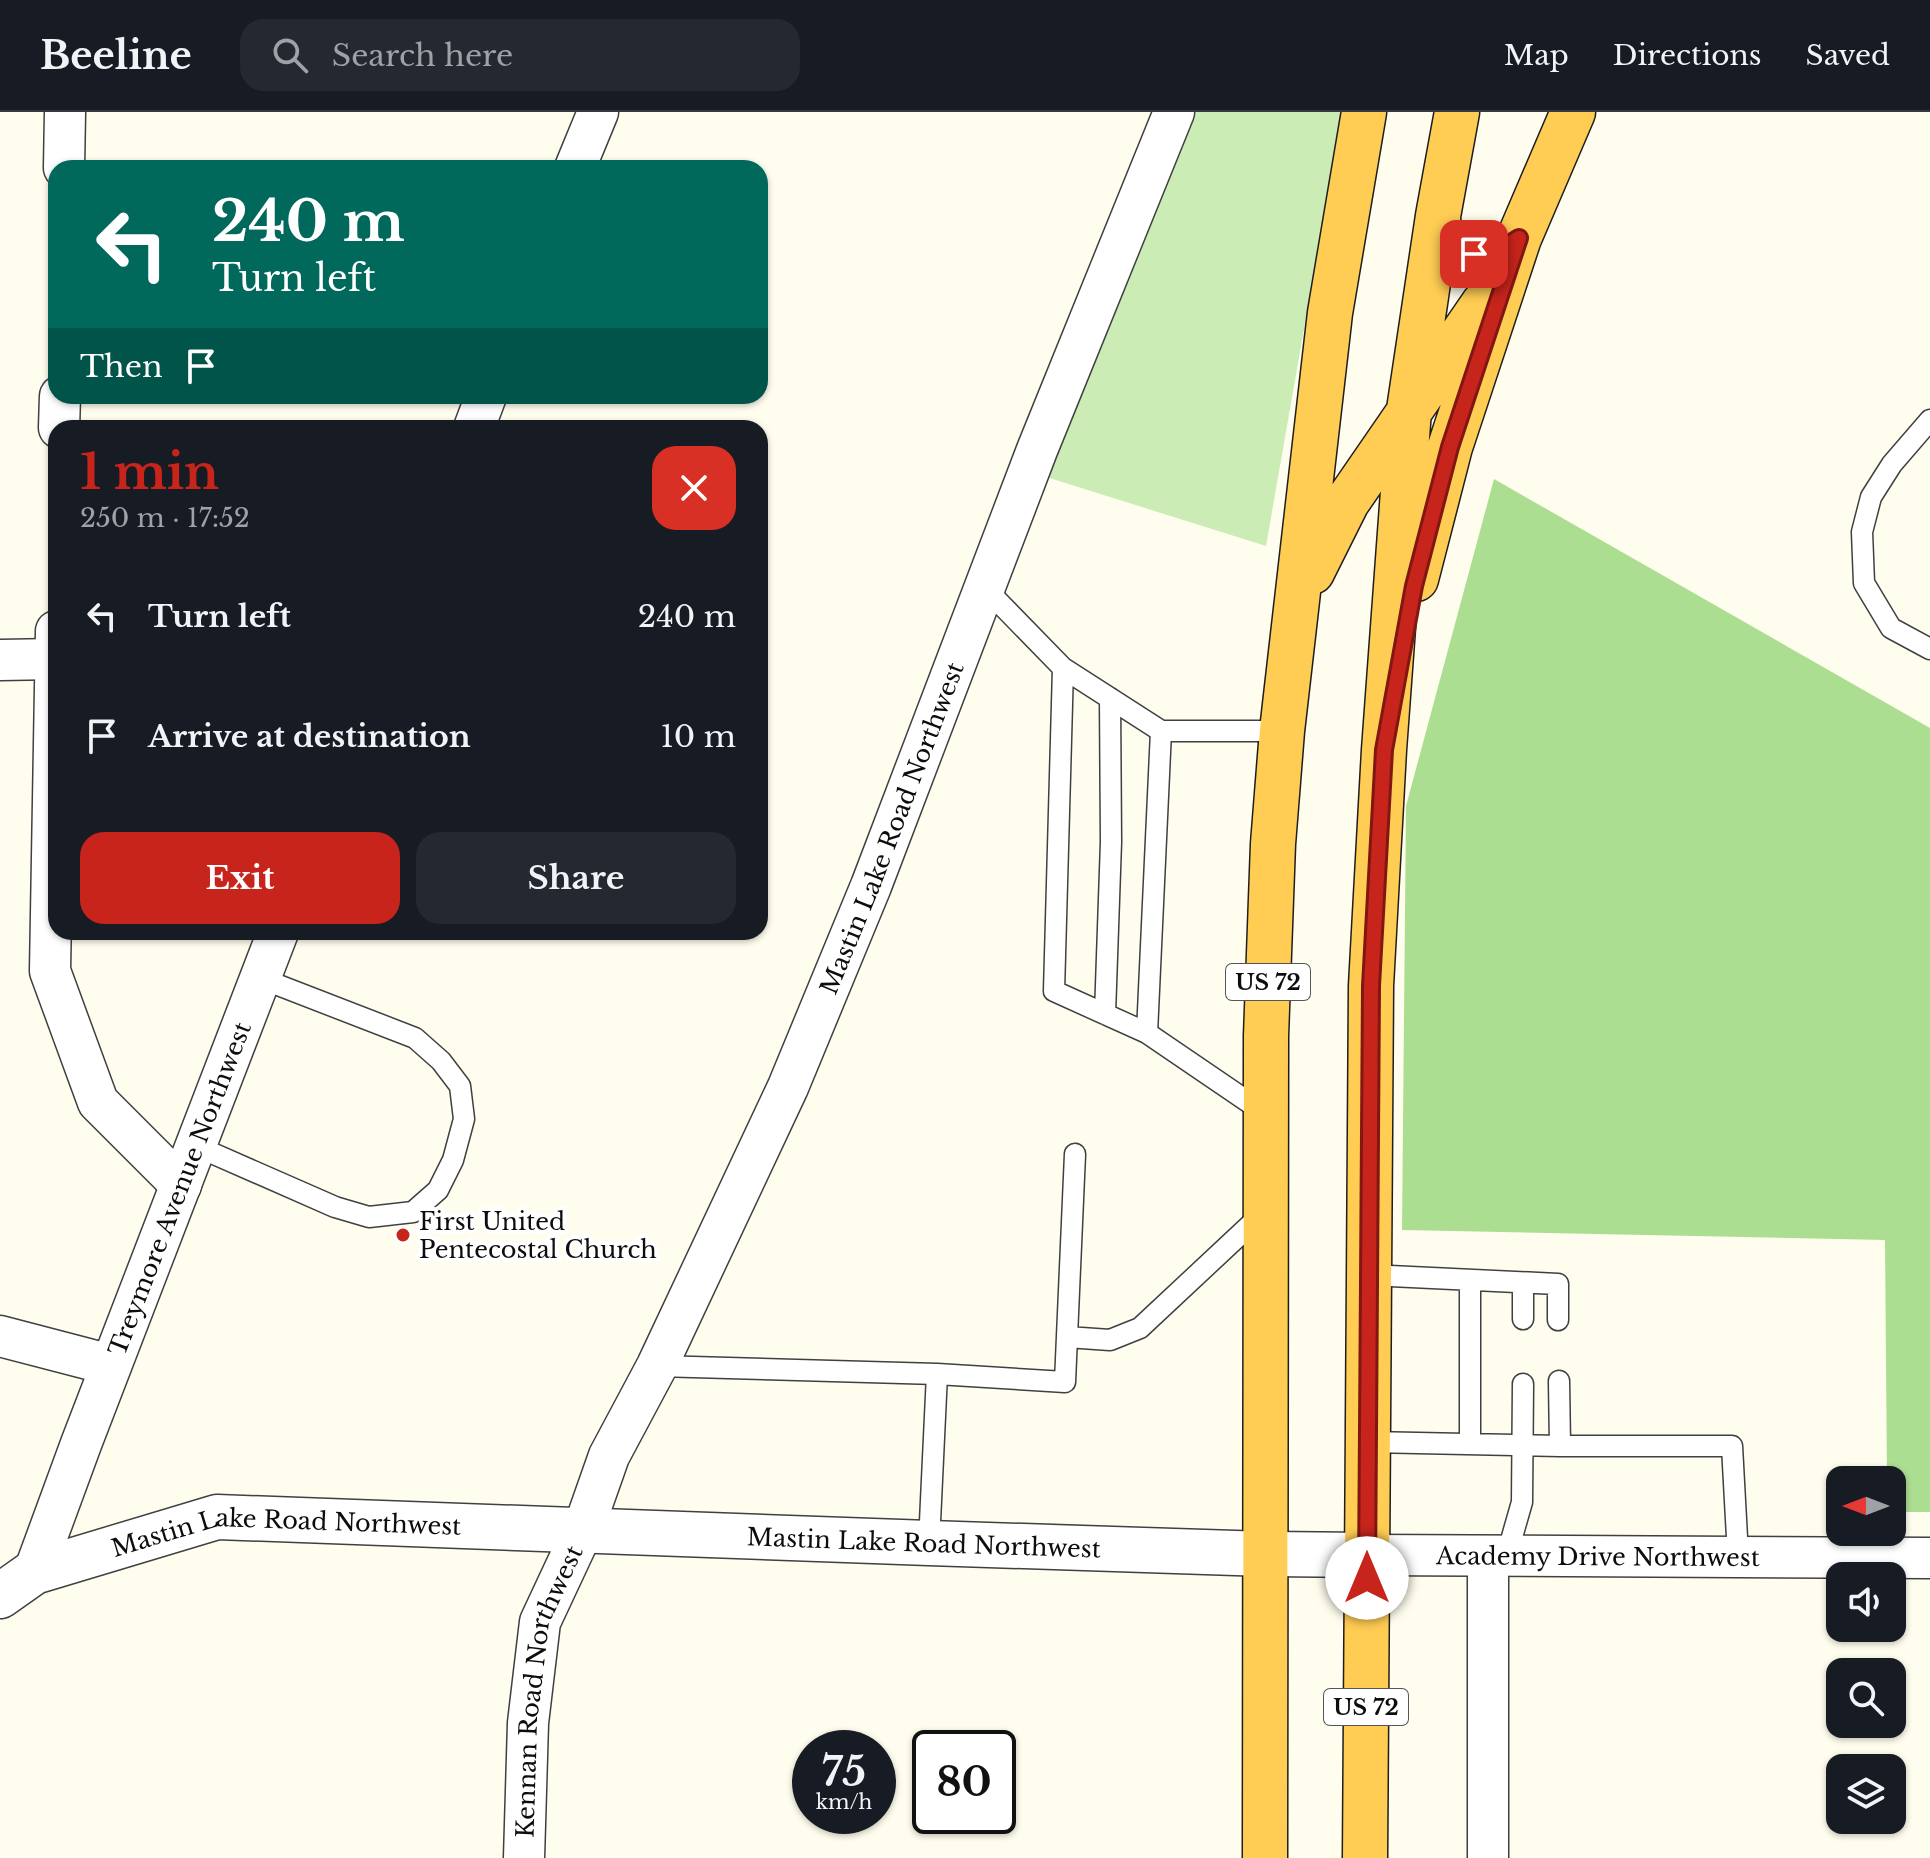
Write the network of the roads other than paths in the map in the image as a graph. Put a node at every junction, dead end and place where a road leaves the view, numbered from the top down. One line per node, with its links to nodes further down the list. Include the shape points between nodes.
1 (65, 112): 7 (street)
2 (598, 112): 8 (street)
3 (1174, 112): 13 (street, Mastin Lake Road Northwest)
4 (1364, 112): 14 (highway, US 72, via 1330,313)
5 (1457, 112): 9 (highway, US 72)
6 (1573, 112): 10 (highway)
7 (64, 160)
8 (578, 160)
9 (1438, 216): 10 (highway, via 1439,236 1452,248 1474,254 1492,255); 11 (highway, US 72)
10 (1519, 238): 11 (highway, via 1480,309); 22 (highway, via 1450,447 1414,586)
11 (1409, 410): 14 (highway, via 1347,502); 22 (highway, US 72)
12 (1930, 420): 15 (lane, via 1871,497 1862,532 1864,583 1891,628)
13 (985, 588): 18 (lane); 41 (street, Mastin Lake Road Northwest, via 788,1087)
14 (1296, 612): 21 (highway, US 72)
15 (1930, 649)
16 (48, 659): 17 (street)
17 (0, 660)
18 (1063, 668): 19 (lane); 26 (lane, via 1054,991)
19 (1110, 698): 20 (lane); 26 (lane)
20 (1161, 731): 21 (lane); 27 (lane)
21 (1282, 731): 28 (highway, US 72, via 1273,844)
22 (1384, 750): 33 (highway, US 72, via 1371,986)
23 (51, 940): 31 (street, via 50,971 98,1102)
24 (275, 940): 25 (street, Treymore Avenue Northwest)
25 (260, 978): 29 (street, Treymore Avenue Northwest); 29 (lane, via 415,1038 441,1061 462,1097 464,1119 453,1160 438,1190 413,1212 369,1217)
26 (1105, 1014): 27 (lane)
27 (1147, 1033): 28 (lane)
28 (1266, 1114): 32 (highway, US 72)
29 (196, 1146): 31 (street, Treymore Avenue Northwest)
30 (1075, 1154): 39 (lane)
31 (181, 1185): 40 (street, Treymore Avenue Northwest)
32 (1266, 1210): 39 (lane, via 1140,1328 1110,1340); 51 (highway, US 72)
33 (1369, 1275): 34 (lane); 45 (highway, US 72)
34 (1470, 1281): 35 (lane); 46 (lane)
35 (1523, 1283): 36 (lane); 37 (lane, via 1558,1284)
36 (1523, 1319)
37 (1558, 1320)
38 (0, 1336): 40 (street)
39 (1067, 1337): 42 (lane, via 1065,1382)
40 (111, 1365): 56 (street, Treymore Avenue Northwest)
41 (657, 1366): 42 (lane); 49 (street, Mastin Lake Road Northwest, via 609,1456)
42 (937, 1374): 50 (lane)
43 (1559, 1381): 48 (lane)
44 (1523, 1384): 47 (lane)
45 (1369, 1442): 46 (lane); 52 (highway, US 72)
46 (1470, 1444): 47 (lane)
47 (1524, 1444): 48 (lane); 54 (lane, via 1522,1502)
48 (1560, 1446): 53 (lane, via 1732,1446)
49 (583, 1530): 50 (street, Mastin Lake Road Northwest); 56 (street, Mastin Lake Road Northwest, via 217,1517); 57 (street, Kennan Road Northwest, via 540,1622 528,1723)
50 (929, 1543): 51 (street, Mastin Lake Road Northwest)
51 (1266, 1554): 52 (street, Academy Drive Northwest); 58 (highway, US 72)
52 (1368, 1555): 54 (street, Academy Drive Northwest); 59 (highway, US 72)
53 (1738, 1556): 54 (street, Academy Drive Northwest); 55 (street, Academy Drive Northwest)
54 (1497, 1557): 60 (street)
55 (1930, 1558)
56 (17, 1584)
57 (524, 1858)
58 (1265, 1858)
59 (1365, 1858)
60 (1488, 1858)

